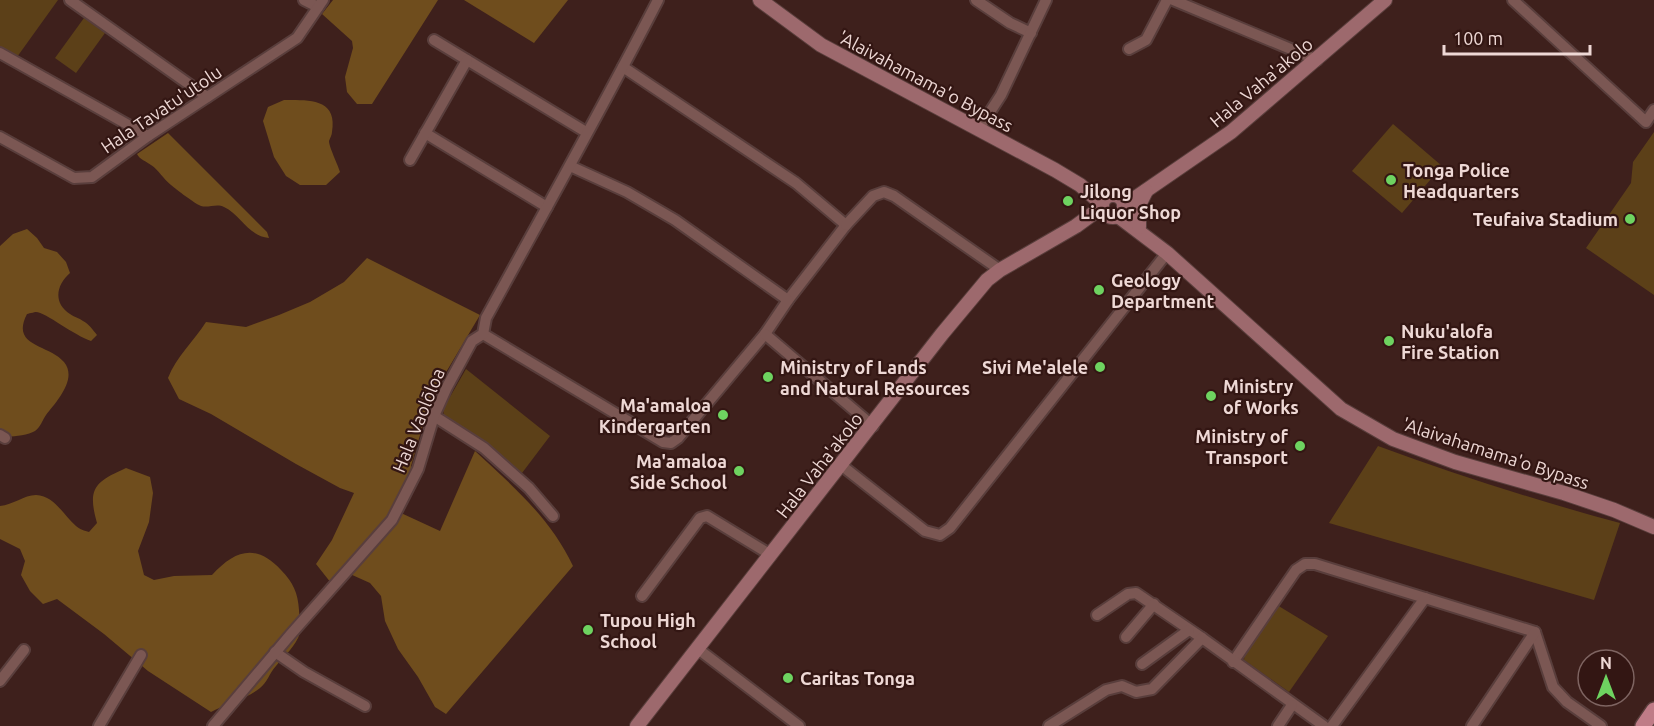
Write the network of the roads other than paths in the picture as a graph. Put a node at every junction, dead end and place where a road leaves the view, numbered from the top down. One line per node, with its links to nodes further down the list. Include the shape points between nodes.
1 (70, 0): 19 (street)
2 (304, 0): 11 (street)
3 (657, 0): 18 (street, Hala Vaolōloa)
4 (760, 0): 21 (main road, 'Alaivahamama'o Bypass, via 821,45)
5 (976, 0): 12 (street)
6 (1046, 0): 12 (street)
7 (1167, 0): 14 (street, via 1146,40)
8 (1173, 0): 17 (street)
9 (1513, 0): 20 (street, via 1646,122)
10 (1380, 2): 17 (main road, Hala Vaha'akolo)
11 (321, 4): 19 (street, Hala Tavatu'utolu, via 297,38)
12 (1031, 33): 21 (street, via 1001,95)
13 (434, 40): 16 (street)
14 (1129, 49)
15 (0, 53): 24 (street)
16 (467, 60): 22 (street); 23 (street)
17 (1317, 60): 29 (main road, Hala Vaha'akolo, via 1231,132)
18 (623, 67): 22 (street, Hala Vaolōloa); 32 (street, via 796,183)
19 (207, 97): 24 (street, Hala Tavatu'utolu)
20 (1654, 110)
21 (979, 129): 28 (main road, 'Alaivahamama'o Bypass)
22 (586, 132): 27 (street, Hala Vaolōloa)
23 (425, 133): 26 (street); 31 (street)
24 (148, 136): 25 (street, Hala Tavatu'utolu, via 92,177 74,178)
25 (0, 137)
26 (410, 160)
27 (570, 166): 31 (street, Hala Vaolōloa); 37 (street, via 675,220)
28 (1082, 187): 30 (main road, 'Alaivahamama'o Bypass); 33 (main road, via 1084,204)
29 (1151, 187): 30 (main road, Hala Vaha'akolo); 34 (main road, via 1139,205)
30 (1113, 206): 33 (main road, Hala Vaha'akolo); 34 (main road, 'Alaivahamama'o Bypass)
31 (547, 207): 38 (street, Hala Vaolōloa, via 486,318)
32 (846, 225): 36 (street, via 873,196 884,192); 37 (street)
33 (1077, 225): 36 (main road, Hala Vaha'akolo)
34 (1142, 232): 35 (main road, 'Alaivahamama'o Bypass)
35 (1167, 253): 42 (street, via 950,528 940,535 926,531); 44 (main road, 'Alaivahamama'o Bypass, via 1341,409 1393,439)
36 (1000, 270): 41 (main road, Hala Vaha'akolo, via 972,297)
37 (788, 300): 39 (street)
38 (483, 334): 39 (street, via 663,442 671,443); 40 (street, Hala Vaolōloa, via 472,341)
39 (765, 334): 41 (street)
40 (434, 416): 43 (street, via 484,448); 56 (street, Hala Vaolōloa, via 418,469 392,520)
41 (873, 426): 42 (main road, Hala Vaha'akolo)
42 (841, 465): 45 (main road, Hala Vaha'akolo)
43 (553, 516)
44 (1653, 525)
45 (771, 555): 46 (street, via 707,516 700,518); 54 (main road, Hala Vaha'akolo)
46 (642, 596)
47 (1425, 598): 51 (street); 58 (street, via 1305,564 1296,570); 70 (street)
48 (1154, 604): 49 (street, via 1140,595 1128,594); 50 (street); 52 (street)
49 (1097, 615)
50 (1189, 630): 53 (street); 59 (street)
51 (1535, 632): 71 (street); 72 (street, via 1553,687)
52 (1126, 637)
53 (1202, 638): 58 (street); 67 (street, via 1152,689 1136,692 1122,686 1106,690)
54 (698, 649): 65 (main road, Hala Vaha'akolo); 66 (street)
55 (24, 650): 60 (street)
56 (275, 652): 62 (street); 64 (street, Hala Vaolōloa)
57 (141, 655): 63 (street)
58 (1233, 662): 61 (street)
59 (1142, 664)
60 (0, 681)
61 (1292, 705): 68 (street); 69 (street)
62 (364, 706)
63 (99, 725)
64 (213, 726)
65 (637, 726)
66 (799, 726)
67 (1048, 726)
68 (1278, 726)
69 (1324, 726)
70 (1332, 726)
71 (1472, 726)
72 (1601, 726)

